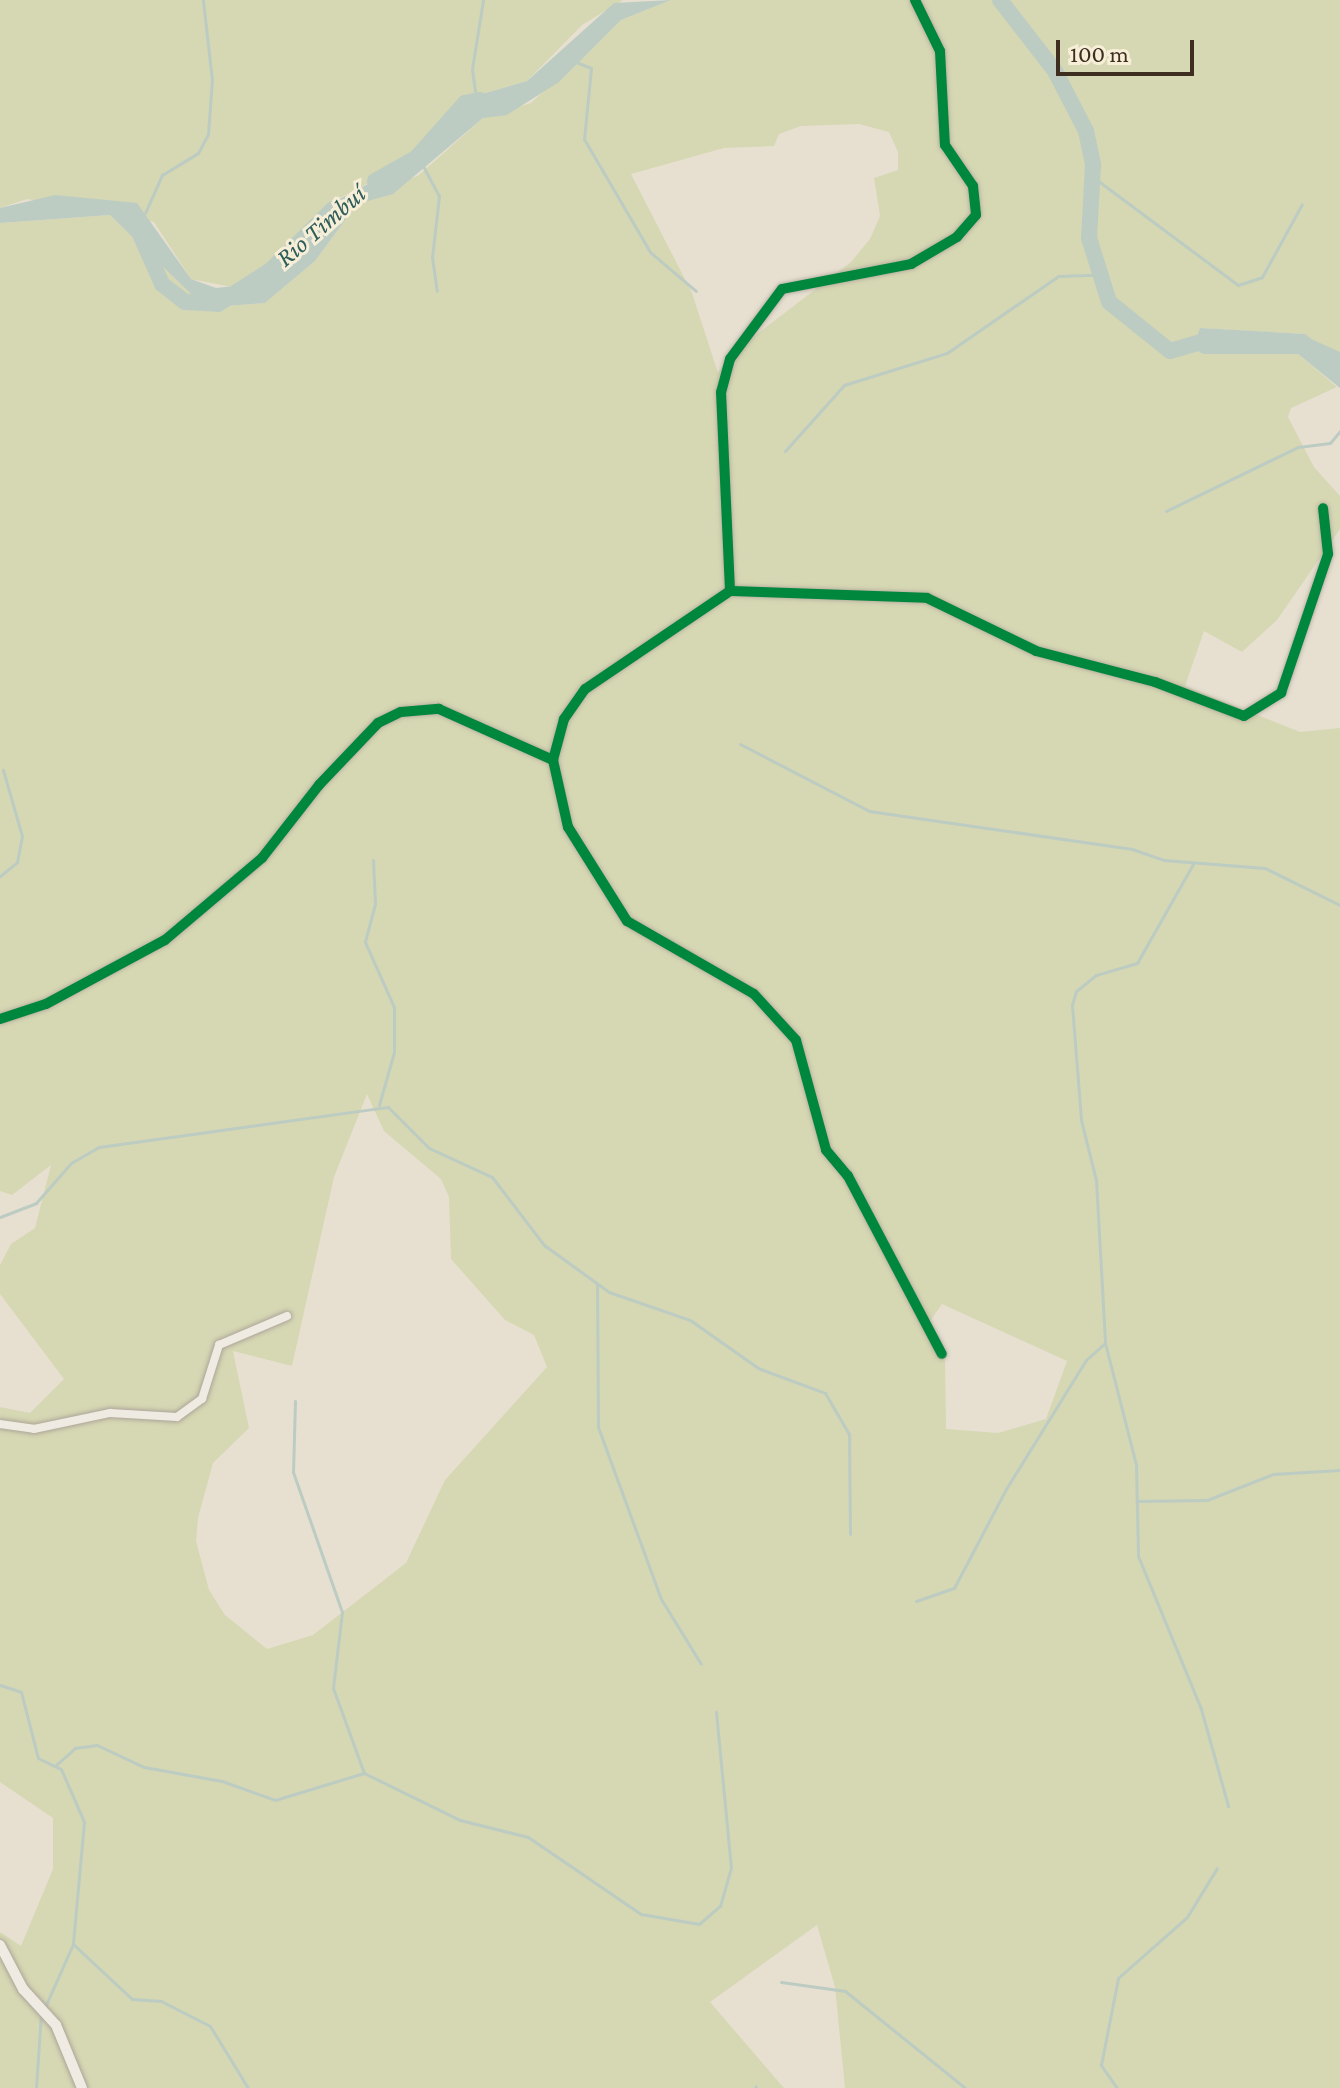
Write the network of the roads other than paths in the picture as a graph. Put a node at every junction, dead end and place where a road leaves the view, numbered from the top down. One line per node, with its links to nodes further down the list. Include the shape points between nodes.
1 (915, 0): 3 (street, via 940,51 945,145 973,186 976,215 941,249 911,264 790,284 730,359 719,415)
2 (1323, 508): 3 (street, via 1328,554 1281,693 1244,716 1141,677 1036,651 927,598)
3 (730, 591): 4 (street, via 585,689 564,719)
4 (553, 760): 5 (street, via 439,709 401,712 378,723 262,858 165,940 46,1004); 7 (street, via 568,827 627,921 754,994 796,1040 826,1150 848,1176)
5 (0, 1019)
6 (287, 1316): 8 (street, via 219,1345 202,1399 177,1417 81,1415 20,1430)
7 (942, 1354)
8 (0, 1424)
9 (0, 1945): 10 (street, via 23,1989 56,2025)
10 (82, 2088)

